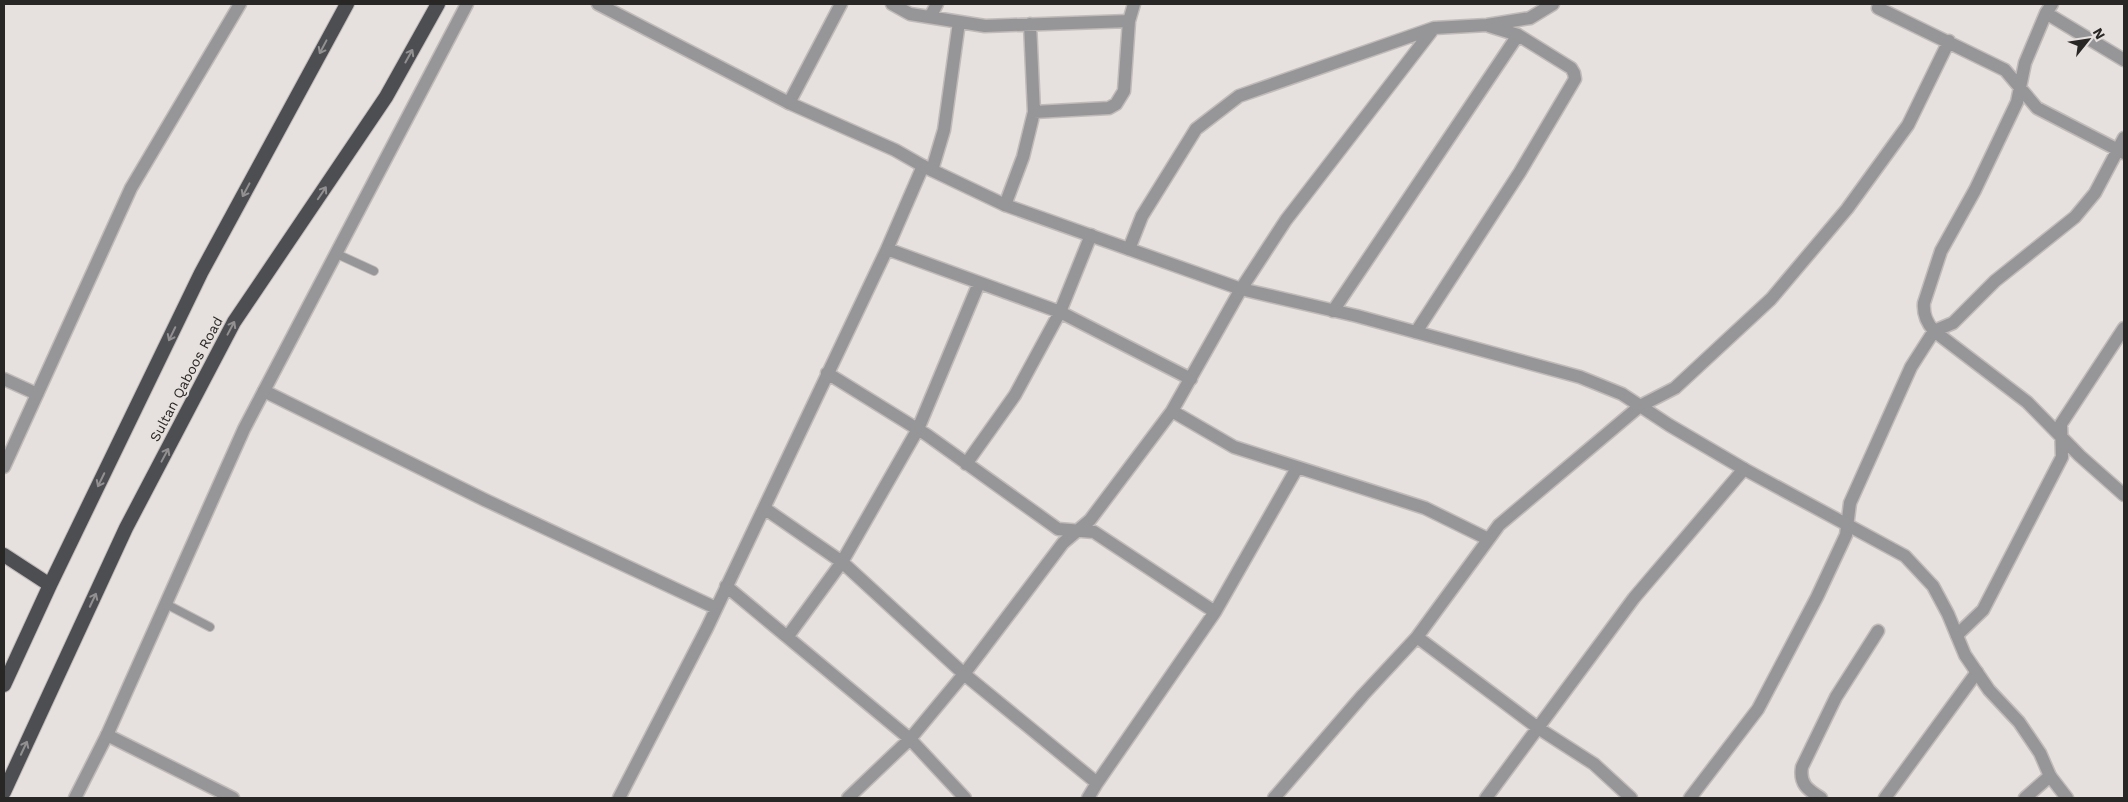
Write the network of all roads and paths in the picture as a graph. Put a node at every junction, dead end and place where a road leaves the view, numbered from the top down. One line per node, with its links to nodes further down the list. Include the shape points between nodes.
1 (240, 4): 44 (street, via 131,188)
2 (347, 4): 60 (highway, one-way to 60, via 202,273)
3 (438, 4): 78 (highway, Sultan Qaboos Road, one-way to 3, via 126,528 234,322 386,97)
4 (467, 4): 31 (street)
5 (598, 4): 23 (street)
6 (841, 4): 23 (street)
7 (892, 4): 13 (street, via 910,14)
8 (937, 4): 13 (street)
9 (1134, 4): 14 (street)
10 (1554, 4): 17 (street, via 1530,18)
11 (1878, 8): 20 (street)
12 (2049, 8): 21 (street); 22 (street, via 2026,63)
13 (930, 18): 15 (street)
14 (1129, 21): 16 (street); 24 (street, via 1124,91 1116,104 1109,108)
15 (959, 22): 16 (street, via 985,26); 26 (street, via 944,130)
16 (1030, 24): 24 (street)
17 (1487, 25): 18 (street); 19 (street)
18 (1434, 28): 30 (street, via 1239,96 1196,129 1142,216); 34 (street, via 1286,220)
19 (1518, 35): 35 (street); 39 (street, via 1571,68 1574,79 1520,172)
20 (1949, 41): 22 (street, via 2005,70); 45 (street, via 1908,125 1848,209 1771,298 1675,388)
21 (2124, 60)
22 (2020, 88): 25 (street, via 2037,108); 38 (street, via 2017,102 1979,182 1942,251 1924,303 1925,318)
23 (789, 103): 26 (street)
24 (1034, 112): 27 (street, via 1023,157)
25 (2122, 147): 38 (street, via 2075,218 1995,281 1953,323)
26 (928, 168): 27 (street); 29 (street)
27 (1005, 205): 28 (street)
28 (1091, 236): 30 (street); 36 (street)
29 (887, 249): 33 (street); 40 (street)
30 (1129, 249): 34 (street)
31 (337, 254): 32 (lane); 43 (street)
32 (374, 272)
33 (979, 283): 36 (street); 47 (street)
34 (1242, 289): 35 (street); 42 (street)
35 (1333, 311): 39 (street)
36 (1060, 312): 42 (street); 49 (street, via 1015,396)
37 (2124, 328): 48 (street, via 2061,424)
38 (1934, 331): 48 (street, via 2028,402); 55 (street, via 1906,376 1850,503)
39 (1416, 332): 45 (street, via 1580,377 1622,394)
40 (827, 373): 47 (street); 54 (street)
41 (4, 379): 44 (street)
42 (1190, 379): 46 (street)
43 (264, 391): 62 (street); 63 (street, via 485,500)
44 (37, 394): 50 (street)
45 (1640, 406): 52 (street); 57 (street, via 1500,525)
46 (1172, 410): 51 (street, via 1234,447); 56 (street, via 1090,520)
47 (918, 429): 49 (street); 59 (street)
48 (2062, 437): 53 (street); 68 (street, via 2062,457 1983,610)
49 (966, 464): 56 (street, via 1058,529)
50 (4, 467)
51 (1297, 468): 57 (street, via 1425,508); 64 (street)
52 (1744, 469): 55 (street); 73 (street, via 1634,598)
53 (2124, 496)
54 (764, 508): 59 (street); 61 (street)
55 (1848, 523): 68 (street, via 1906,556 1933,586); 88 (street, via 1817,597 1758,708)
56 (1077, 531): 64 (street, via 1094,532); 71 (street, via 1063,543)
57 (1488, 539): 69 (street)
58 (4, 555): 60 (highway)
59 (842, 562): 67 (street); 71 (street)
60 (50, 585): 72 (highway)
61 (726, 586): 63 (street); 67 (street)
62 (166, 604): 65 (lane); 74 (street)
63 (716, 608): 81 (street)
64 (1215, 612): 77 (street)
65 (210, 627)
66 (1878, 631): 89 (street, via 1836,697 1802,767 1804,785)
67 (788, 636): 75 (street)
68 (1957, 636): 70 (street)
69 (1417, 637): 73 (street); 85 (street)
70 (1976, 672): 76 (street, via 2019,722 2040,753); 90 (street)
71 (964, 674): 75 (street); 77 (street)
72 (4, 685)
73 (1538, 728): 86 (street); 87 (street, via 1594,764)
74 (107, 736): 79 (street); 80 (street)
75 (910, 739): 82 (street); 83 (street)
76 (2050, 776): 91 (street); 92 (street)
77 (1097, 783): 84 (street)
78 (4, 792)
79 (75, 798)
80 (233, 798)
81 (619, 798)
82 (848, 798)
83 (965, 798)
84 (1088, 798)
85 (1274, 798)
86 (1486, 798)
87 (1631, 798)
88 (1690, 798)
89 (1821, 798)
90 (1885, 798)
91 (2024, 798)
92 (2067, 798)

